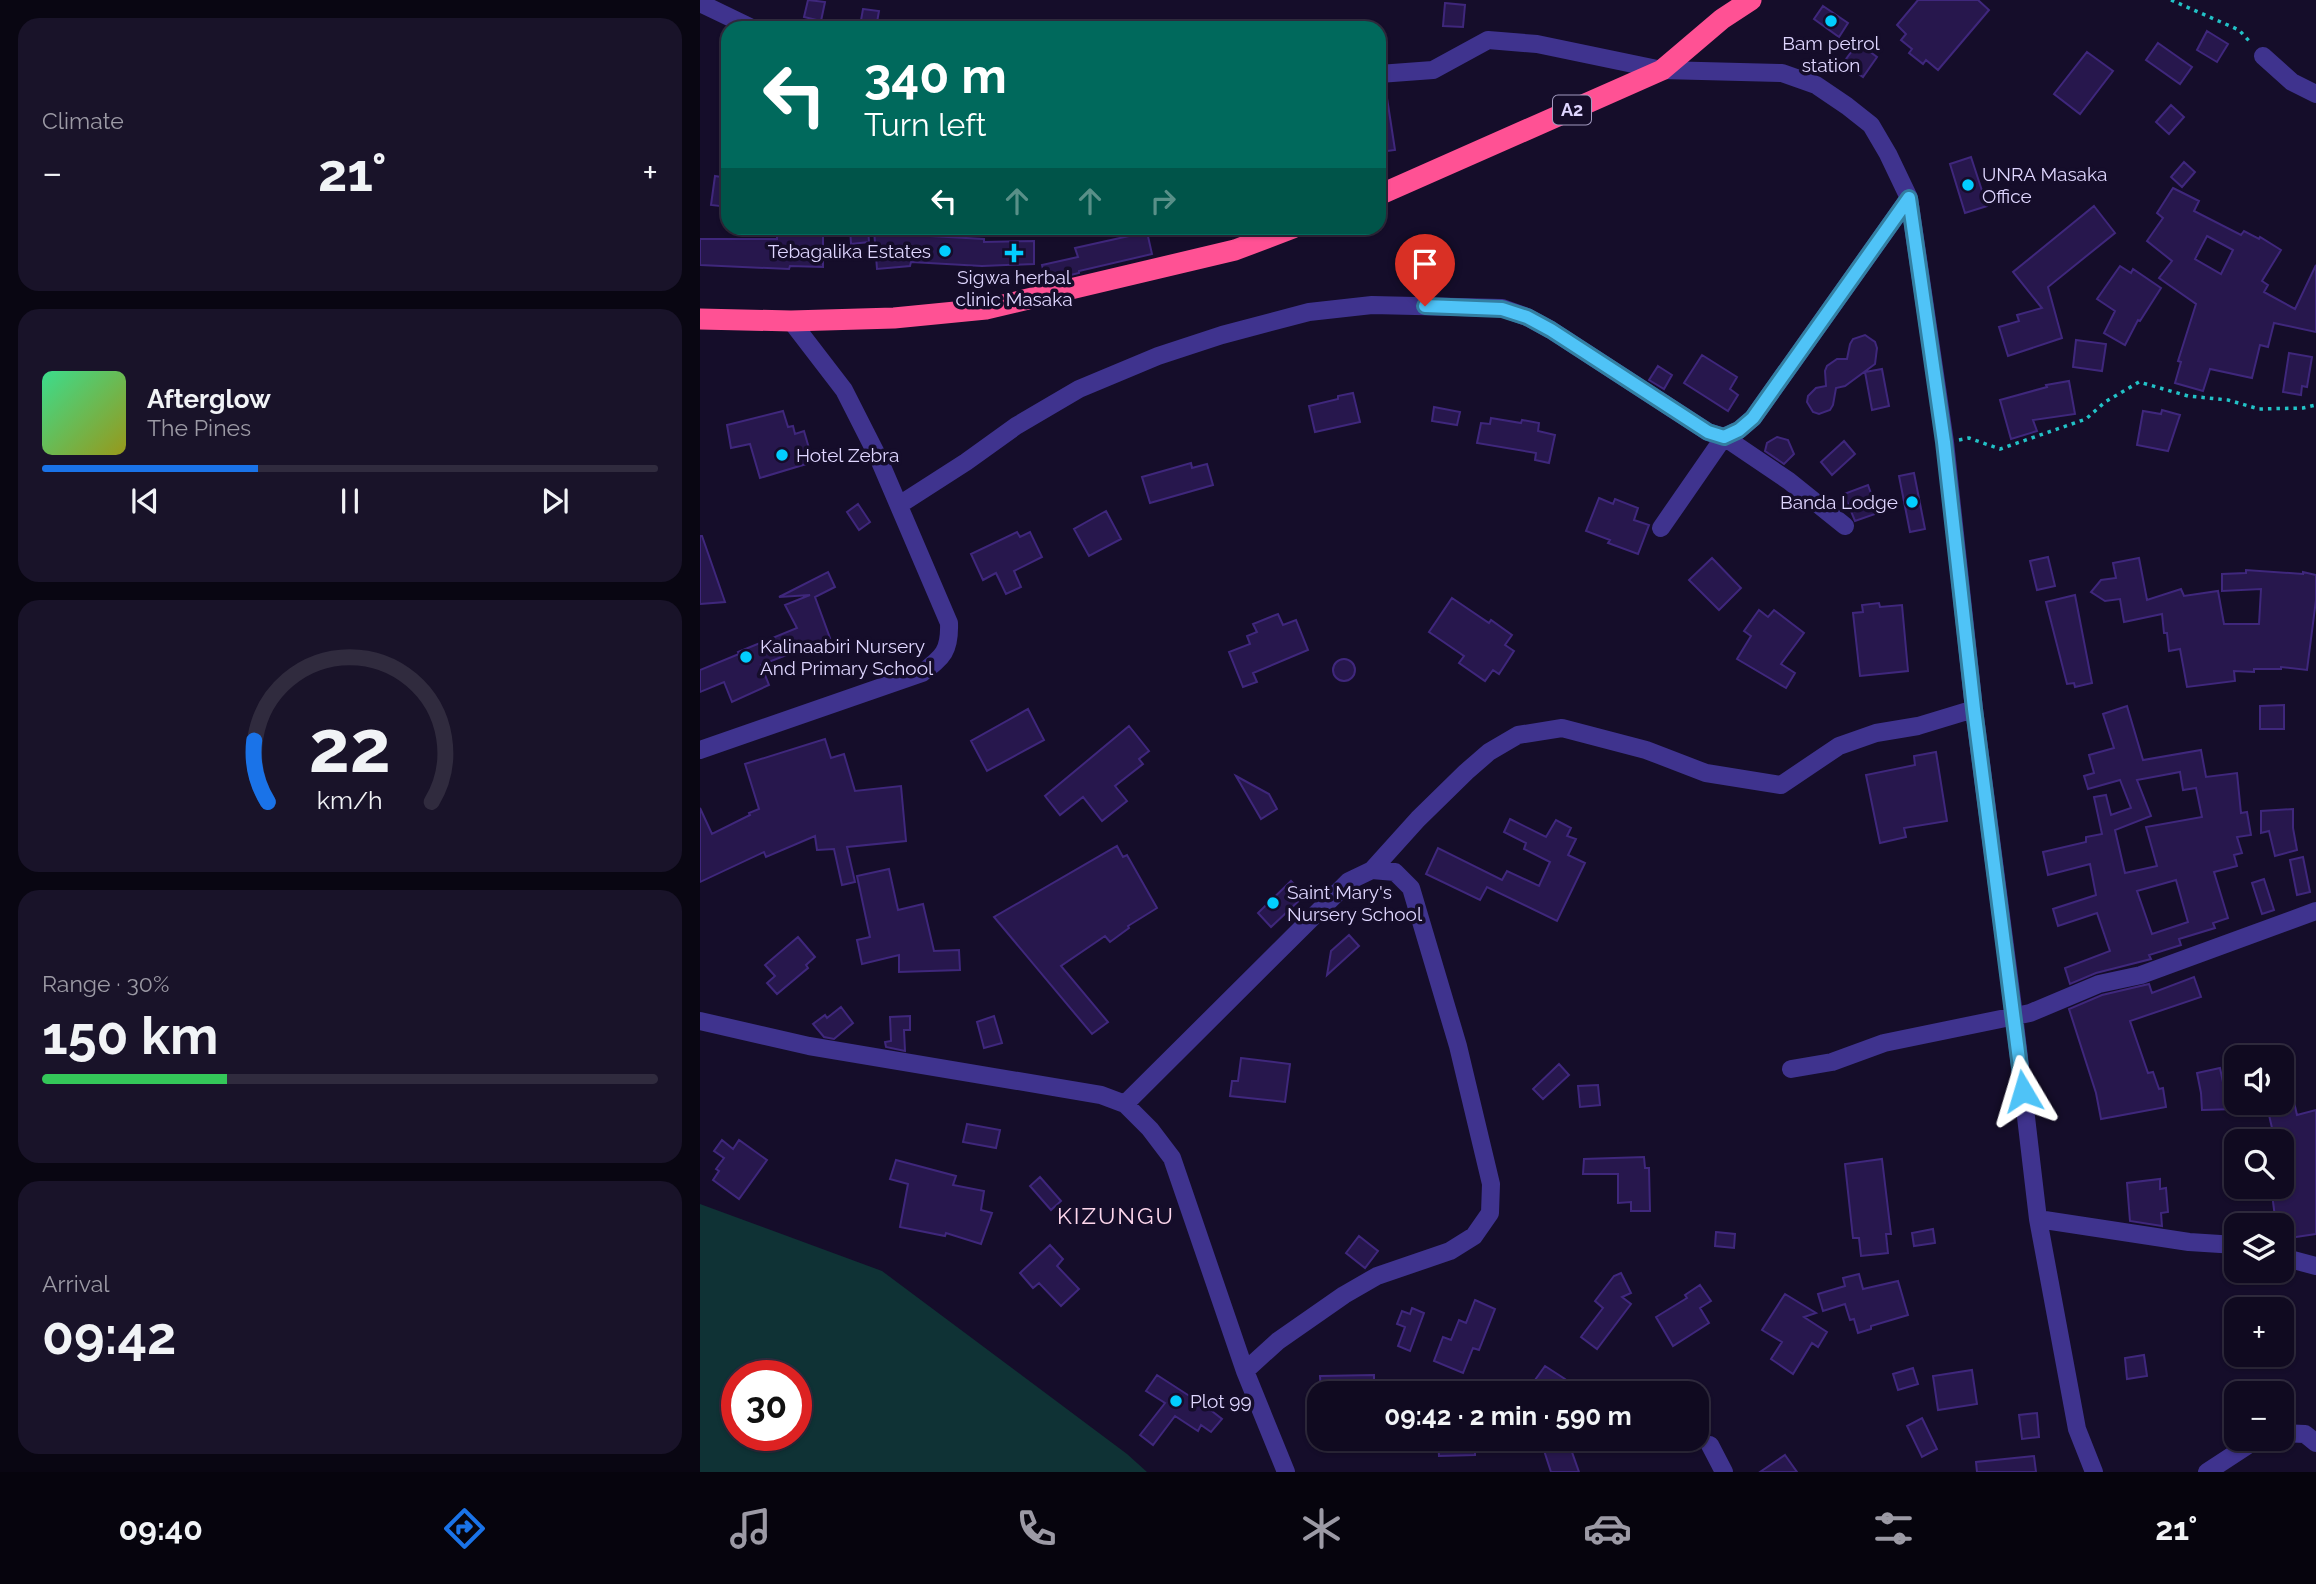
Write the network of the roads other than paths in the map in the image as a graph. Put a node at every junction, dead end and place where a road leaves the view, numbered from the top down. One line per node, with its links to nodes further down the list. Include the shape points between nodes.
1 (1751, 0): 5 (highway, A2)
2 (700, 3): 3 (street)
3 (737, 21)
4 (2263, 56): 7 (street, via 2292,82)
5 (1662, 70): 6 (street, via 1537,44 1488,40 1433,70); 8 (highway, A2); 9 (street, via 1782,74 1816,85 1871,125)
6 (1386, 73)
7 (2316, 94)
8 (1386, 192)
9 (1909, 198): 13 (street, via 1753,418); 17 (street, via 1944,442)
10 (1275, 235): 12 (highway, via 1235,250 986,309)
11 (700, 319): 12 (highway)
12 (790, 321): 14 (street, via 844,390)
13 (1724, 437): 14 (street, via 1708,432 1527,317 1502,309 1372,305 1309,312 1222,335 1079,389); 15 (street); 16 (street)
14 (899, 505): 18 (street, via 949,623 950,638 943,656 922,673)
15 (1845, 526)
16 (1661, 528)
17 (1974, 709): 19 (street, via 1839,746 1781,785 1706,773 1646,750 1562,728 1518,735 1466,772); 21 (street)
18 (700, 750)
19 (1372, 870): 24 (street, via 1349,881); 29 (street, via 1395,872 1411,888 1458,1046 1491,1184 1490,1213 1474,1236 1450,1251 1377,1276 1344,1295 1278,1340)
20 (2316, 911): 21 (street, via 2141,975 2099,984 2030,1013)
21 (2014, 1015): 23 (street); 25 (street)
22 (700, 1021): 24 (street, via 809,1046 1101,1095)
23 (1791, 1069)
24 (1125, 1104): 29 (street, via 1172,1158)
25 (2038, 1219): 26 (street); 36 (street, via 2077,1429)
26 (2224, 1244)
27 (2294, 1260): 28 (street)
28 (2316, 1266)
29 (1245, 1371): 34 (street)
30 (2294, 1434): 31 (street, via 2305,1434)
31 (2316, 1443)
32 (1710, 1445): 35 (street)
33 (2239, 1451): 37 (street)
34 (1286, 1472)
35 (1724, 1472)
36 (2094, 1472)
37 (2207, 1472)

